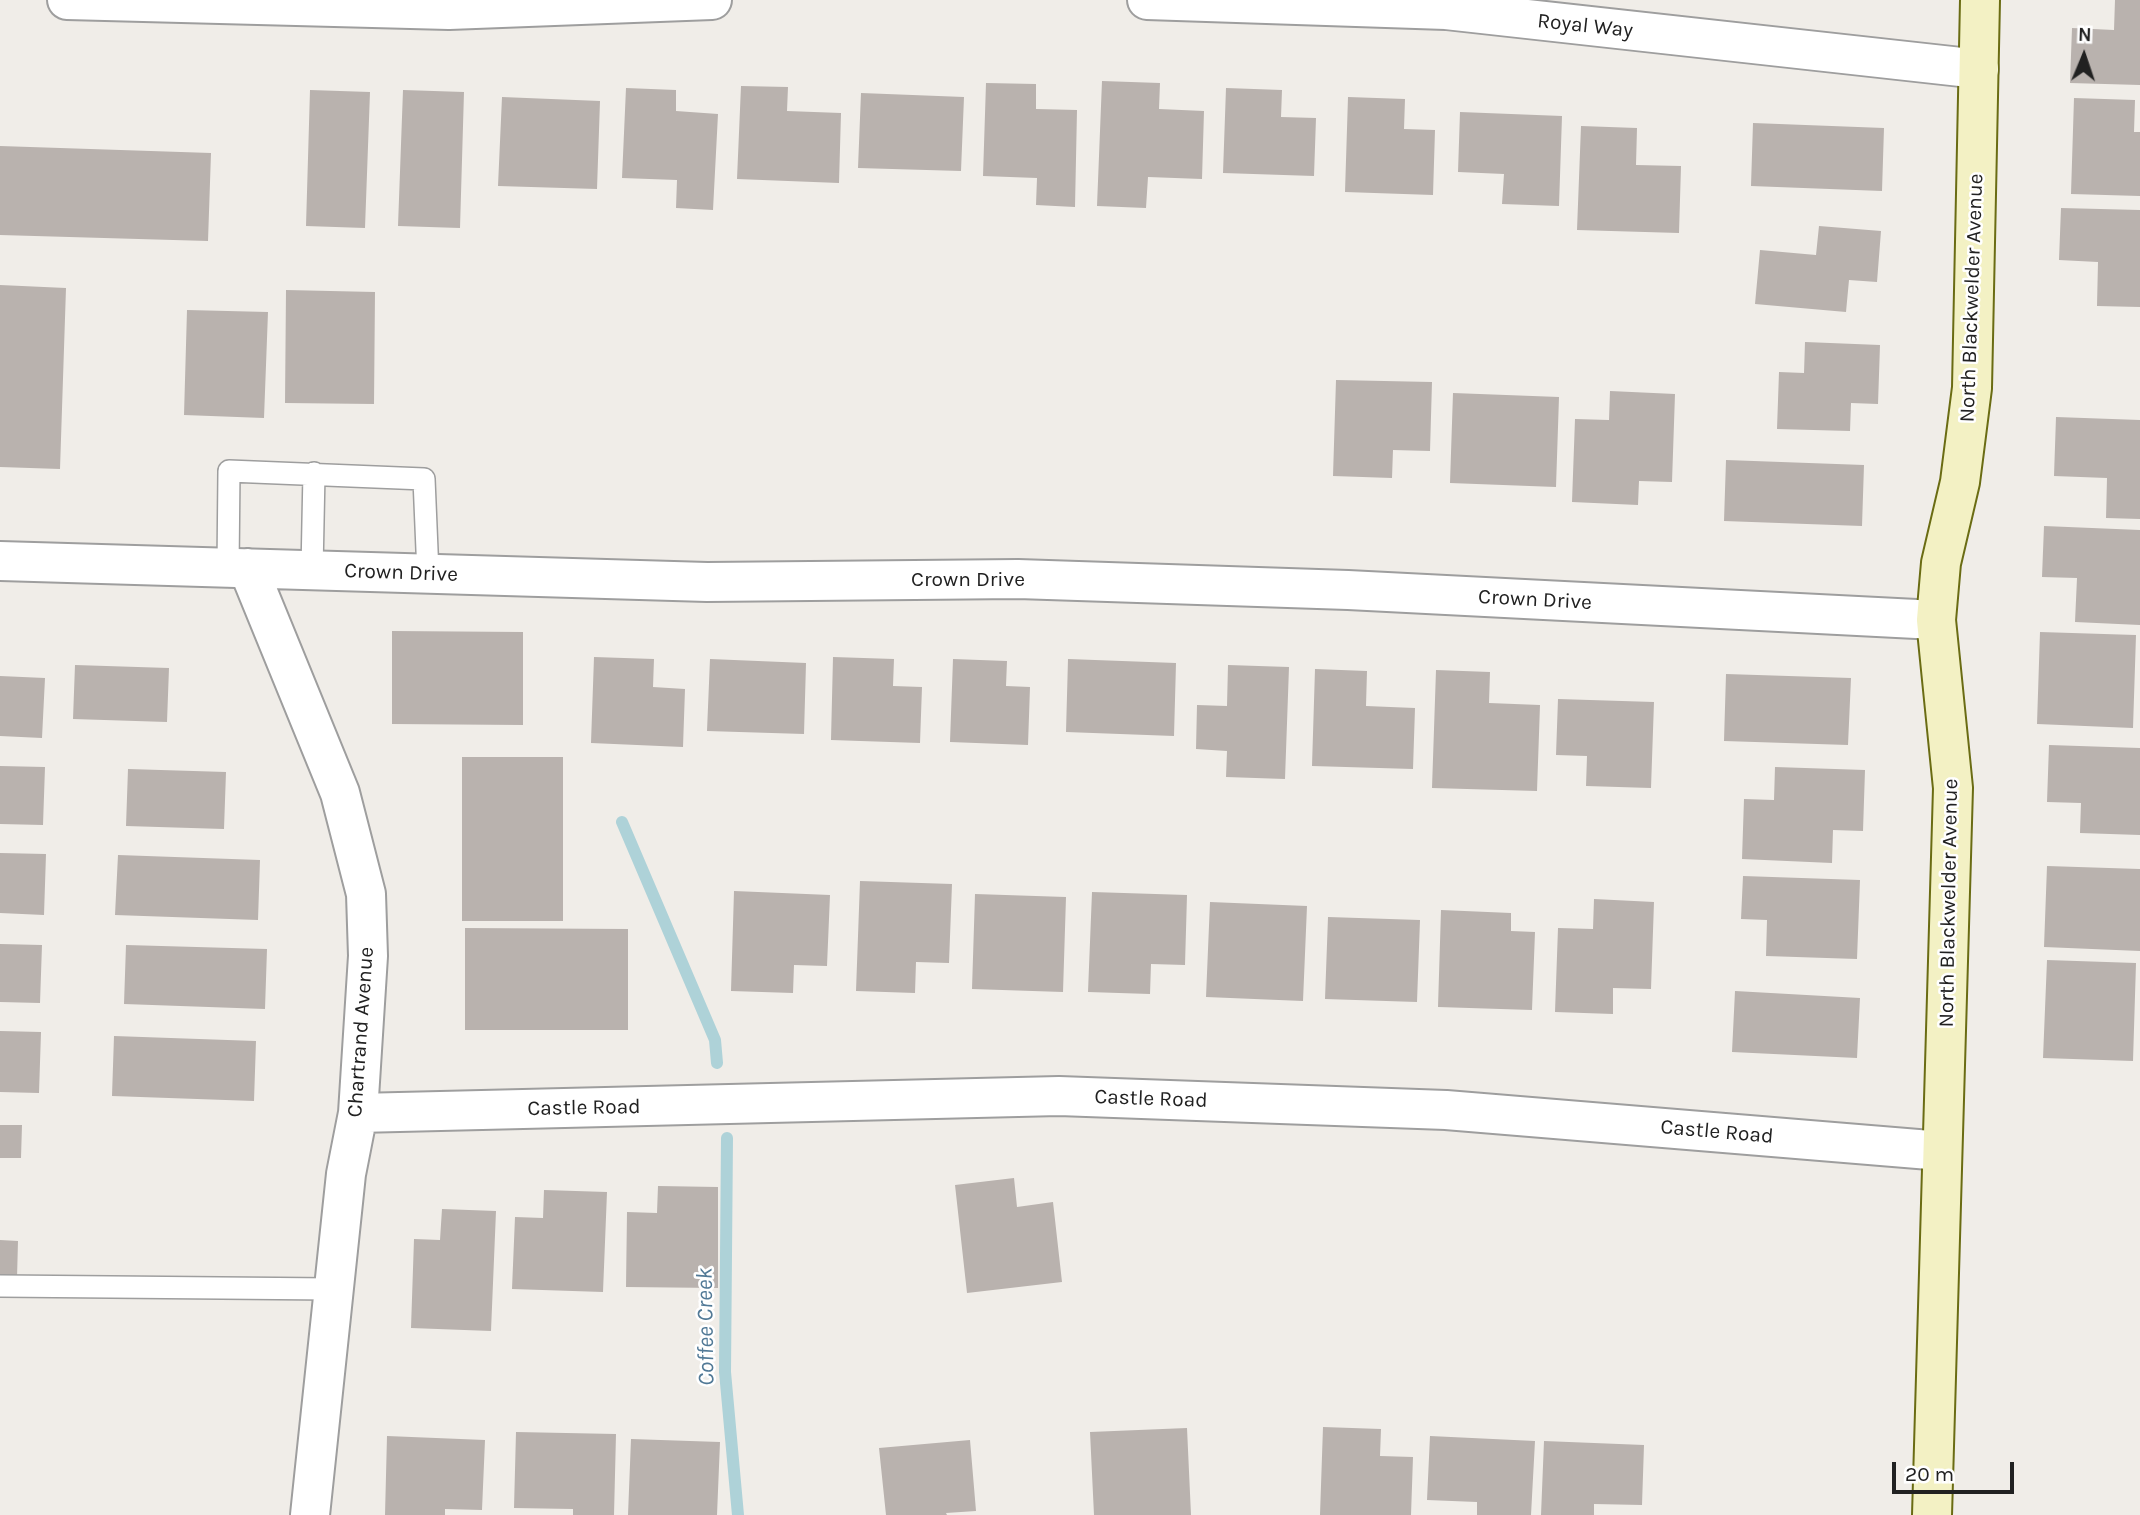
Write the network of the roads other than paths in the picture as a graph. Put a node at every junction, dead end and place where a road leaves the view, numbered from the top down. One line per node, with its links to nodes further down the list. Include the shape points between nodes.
1 (67, 0): 2 (street, via 449,10)
2 (712, 0)
3 (1147, 0): 5 (street, Royal Way)
4 (1980, 0): 6 (street, North Blackwelder Avenue)
5 (1446, 5): 6 (street, Royal Way)
6 (1979, 69): 12 (street, North Blackwelder Avenue, via 1972,388 1960,482 1941,563)
7 (314, 473): 9 (lane, via 229,471); 10 (lane); 11 (lane, via 424,478)
8 (0, 561): 9 (street, Crown Drive)
9 (238, 568): 10 (street, Crown Drive); 13 (street, Chartrand Avenue, via 340,793 366,894 368,956)
10 (312, 570): 11 (street, Crown Drive)
11 (428, 574): 12 (street, Crown Drive, via 707,582 1018,579 1348,590)
12 (1936, 620): 14 (street, North Blackwelder Avenue, via 1953,788)
13 (358, 1113): 14 (street, Castle Road, via 1059,1096 1446,1110); 16 (street, Chartrand Avenue)
14 (1942, 1151): 18 (street, North Blackwelder Avenue)
15 (0, 1286): 16 (lane)
16 (332, 1289): 17 (street, Chartrand Avenue)
17 (310, 1515)
18 (1932, 1515)

